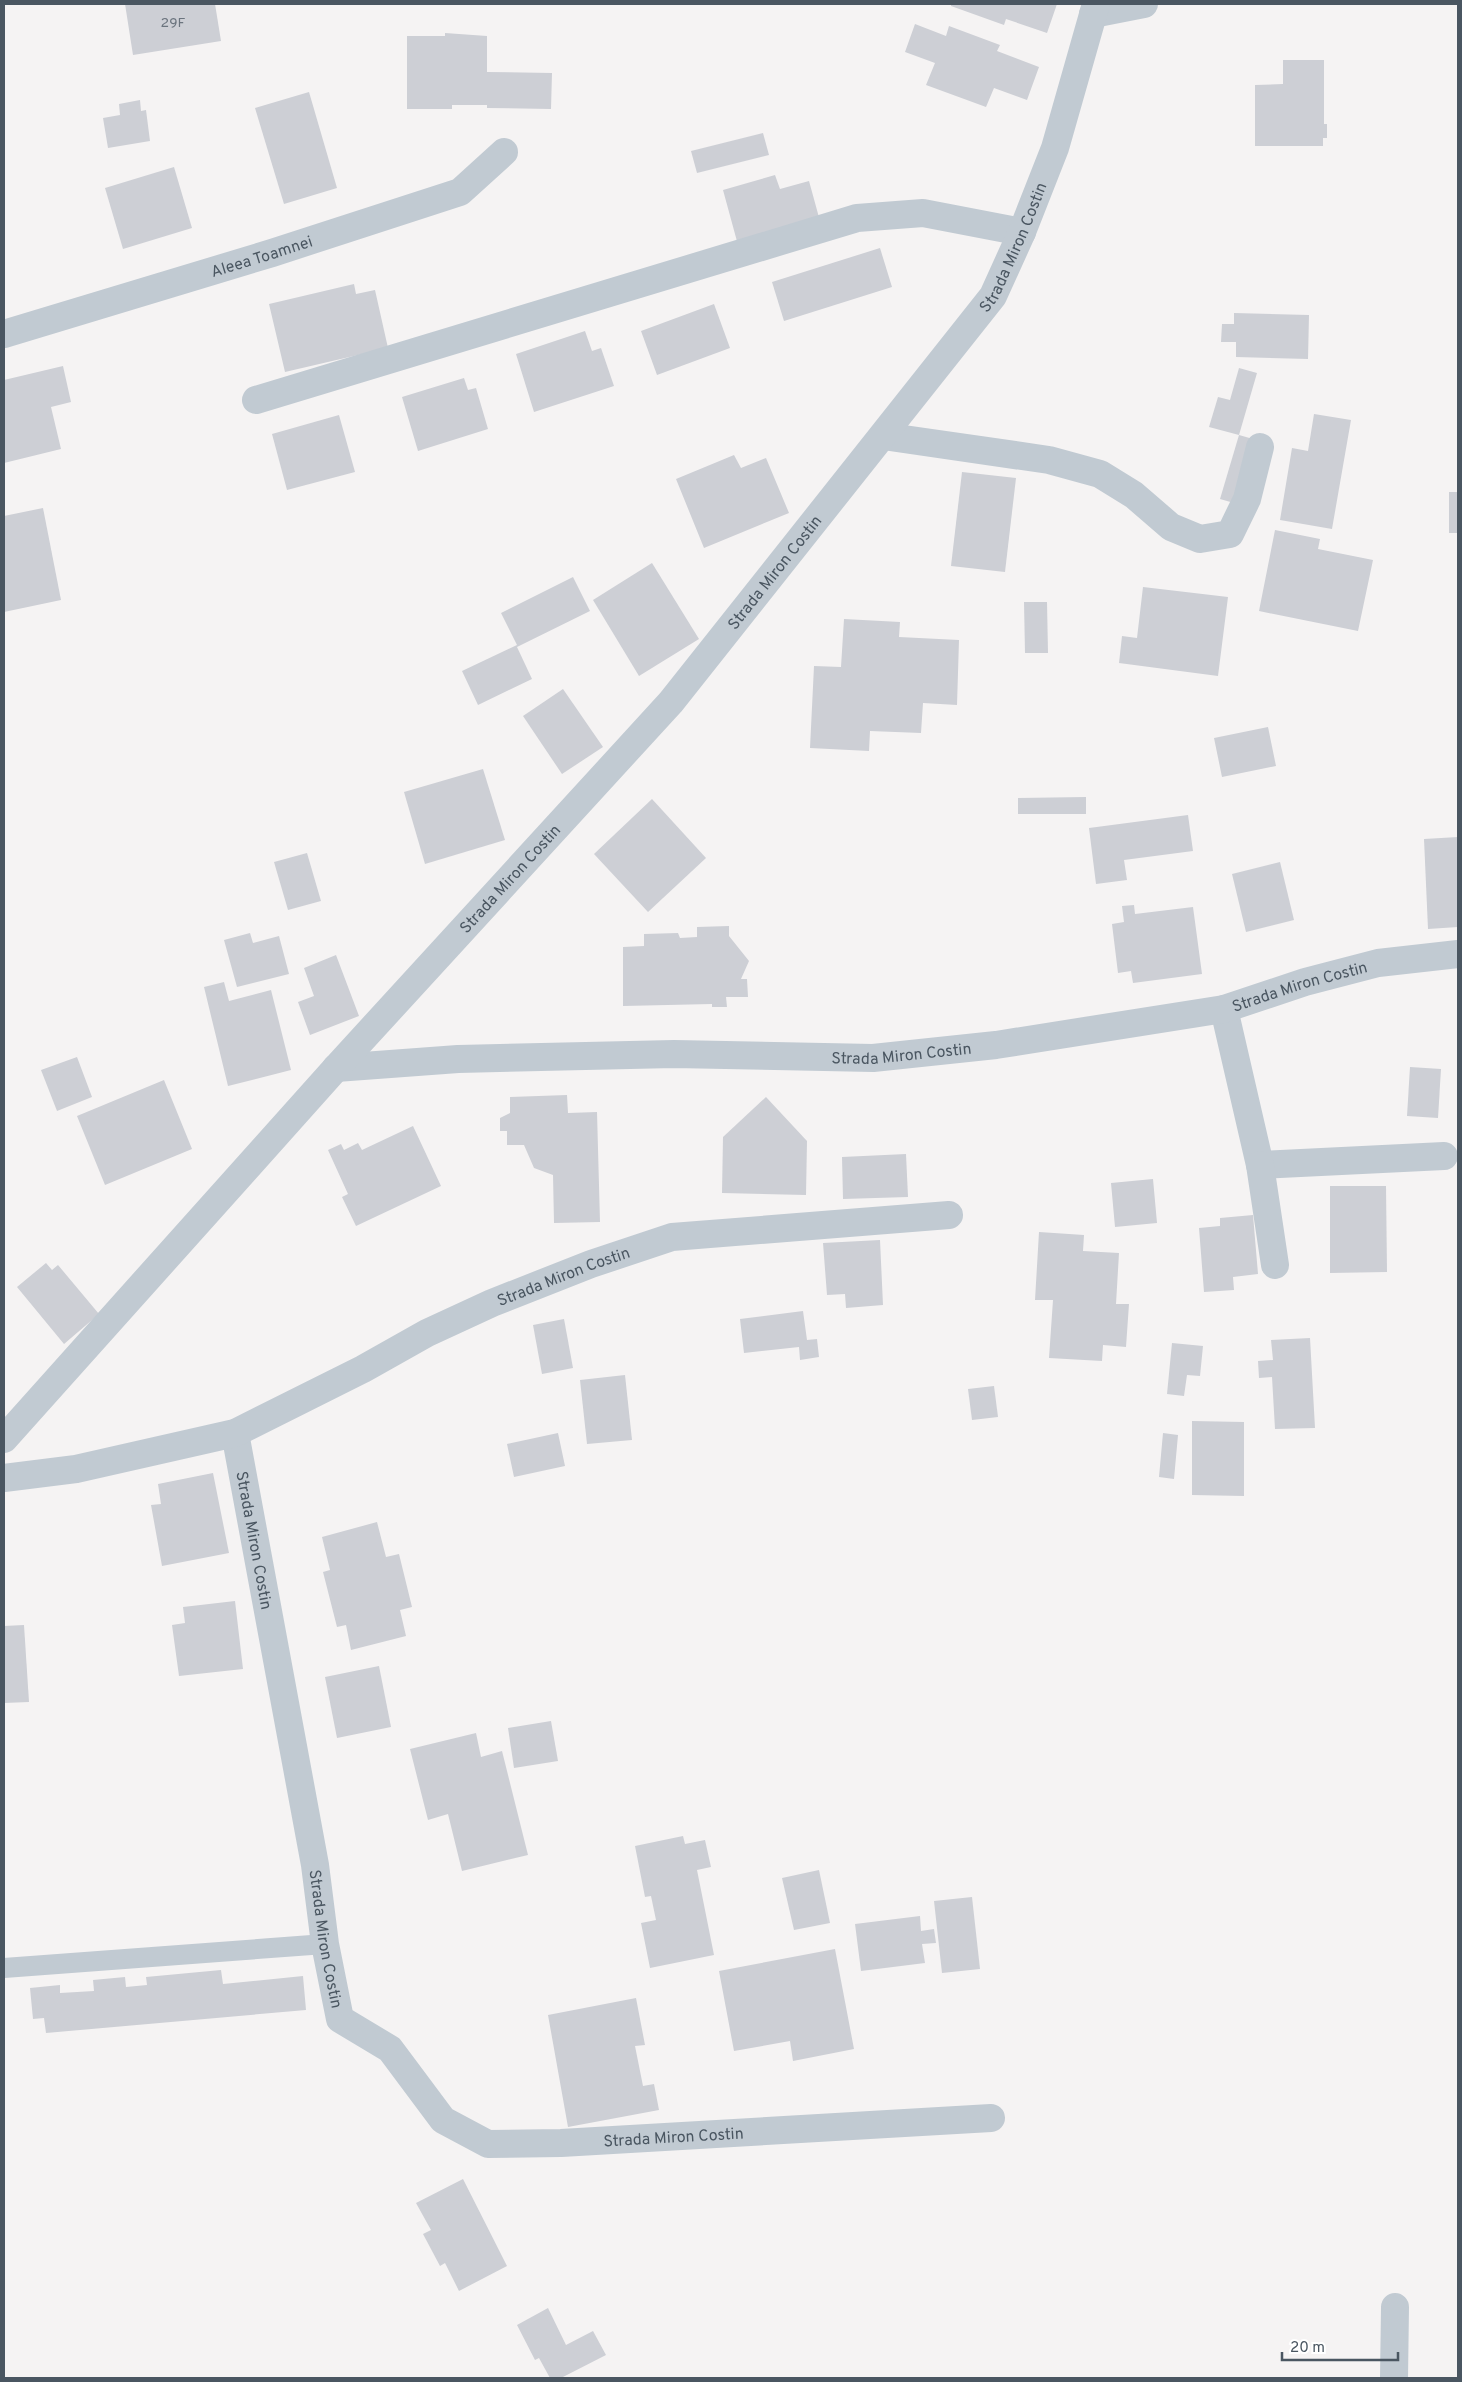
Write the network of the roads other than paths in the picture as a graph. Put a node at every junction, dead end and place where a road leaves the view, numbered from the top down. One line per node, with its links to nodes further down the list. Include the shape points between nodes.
1 (1144, 4): 2 (street)
2 (1094, 9): 4 (street, Strada Miron Costin, via 1055,148)
3 (504, 152): 5 (street, Aleea Toamnei, via 460,192)
4 (1022, 232): 6 (street, via 923,213 857,218); 7 (street, Strada Miron Costin, via 993,296)
5 (4, 334)
6 (256, 400)
7 (883, 436): 8 (street, via 1049,460 1100,474 1134,495 1171,527 1200,539 1230,534 1247,499); 11 (street, Strada Miron Costin, via 670,702)
8 (1260, 447)
9 (1458, 954): 10 (street, Strada Miron Costin, via 1378,963 1305,982)
10 (1224, 1009): 11 (street, Strada Miron Costin, via 996,1045 873,1058 674,1054 458,1059); 13 (street)
11 (336, 1068): 17 (street, Strada Miron Costin)
12 (1444, 1156): 13 (street)
13 (1260, 1165): 15 (street)
14 (949, 1215): 16 (street, Strada Miron Costin, via 672,1237 591,1264 492,1303)
15 (1275, 1265)
16 (235, 1432): 18 (street, Strada Miron Costin, via 76,1469); 19 (street, Strada Miron Costin, via 315,1864)
17 (4, 1439)
18 (4, 1478)
19 (325, 1944): 20 (lane); 21 (street, Strada Miron Costin, via 340,2019 390,2049 443,2120 488,2144 560,2143)
20 (4, 1968)
21 (991, 2118)
22 (1395, 2307): 23 (street)
23 (1394, 2378)

